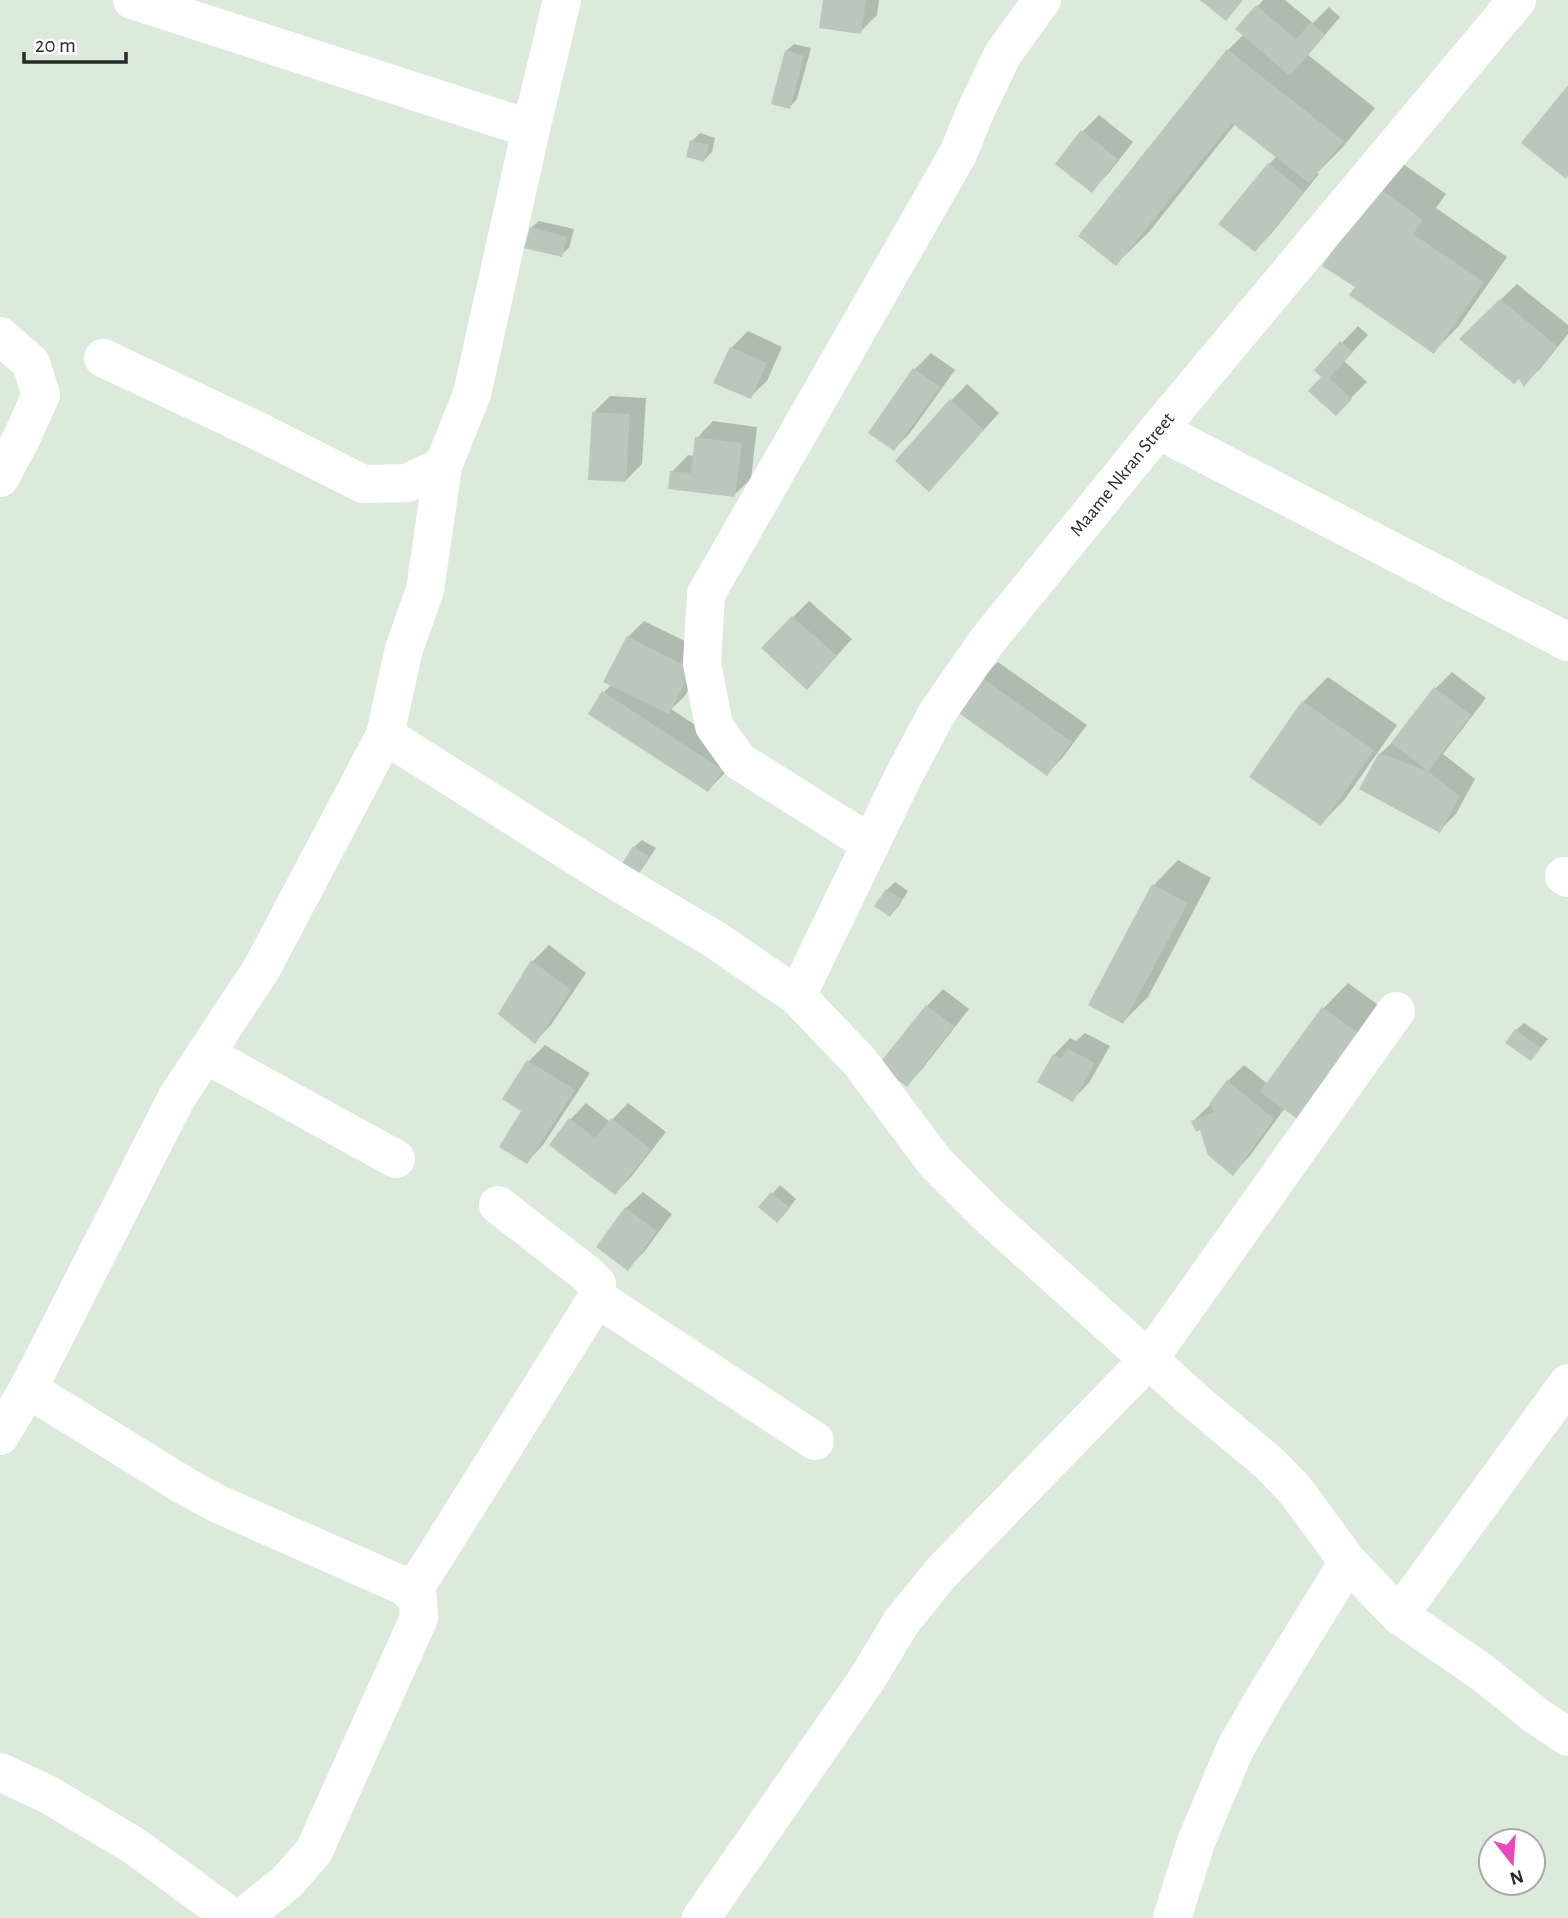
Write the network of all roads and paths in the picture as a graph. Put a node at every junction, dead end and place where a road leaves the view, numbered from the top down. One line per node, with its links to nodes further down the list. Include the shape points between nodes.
1 (132, 0): 5 (street)
2 (562, 0): 5 (street)
3 (1042, 0): 13 (street, via 1003,54 958,154 706,594 702,663 714,726 739,761)
4 (1517, 0): 8 (street, Maame Nkran Street)
5 (531, 129): 9 (street, via 472,394)
6 (0, 336): 10 (street, via 31,363 41,395)
7 (103, 359): 9 (street, via 363,484 407,483)
8 (1158, 430): 11 (street); 13 (street, Maame Nkran Street, via 987,641 937,713)
9 (443, 466): 12 (street, via 425,590 404,649)
10 (0, 478)
11 (1568, 642)
12 (385, 735): 14 (street, via 714,939); 16 (street, via 262,968)
13 (871, 844): 14 (street, Maame Nkran Street)
14 (797, 996): 20 (street, via 860,1062 935,1162)
15 (1396, 1011): 20 (street)
16 (205, 1054): 17 (street); 22 (street, via 177,1097)
17 (396, 1160)
18 (498, 1205): 19 (street, via 587,1274 597,1284)
19 (597, 1298): 24 (street); 26 (street)
20 (1149, 1359): 25 (street, via 1287,1481); 32 (street, via 934,1581 902,1621 867,1679)
21 (1568, 1383): 27 (street)
22 (28, 1389): 23 (street); 26 (street, via 218,1504)
23 (0, 1436)
24 (815, 1441)
25 (1348, 1562): 27 (street); 33 (street, via 1235,1749 1196,1842)
26 (412, 1593): 31 (street, via 418,1599 419,1618 314,1851 286,1882)
27 (1399, 1615): 28 (street)
28 (1568, 1737)
29 (0, 1772): 30 (street, via 133,1845)
30 (233, 1918)
31 (242, 1918)
32 (701, 1918)
33 (1172, 1918)

